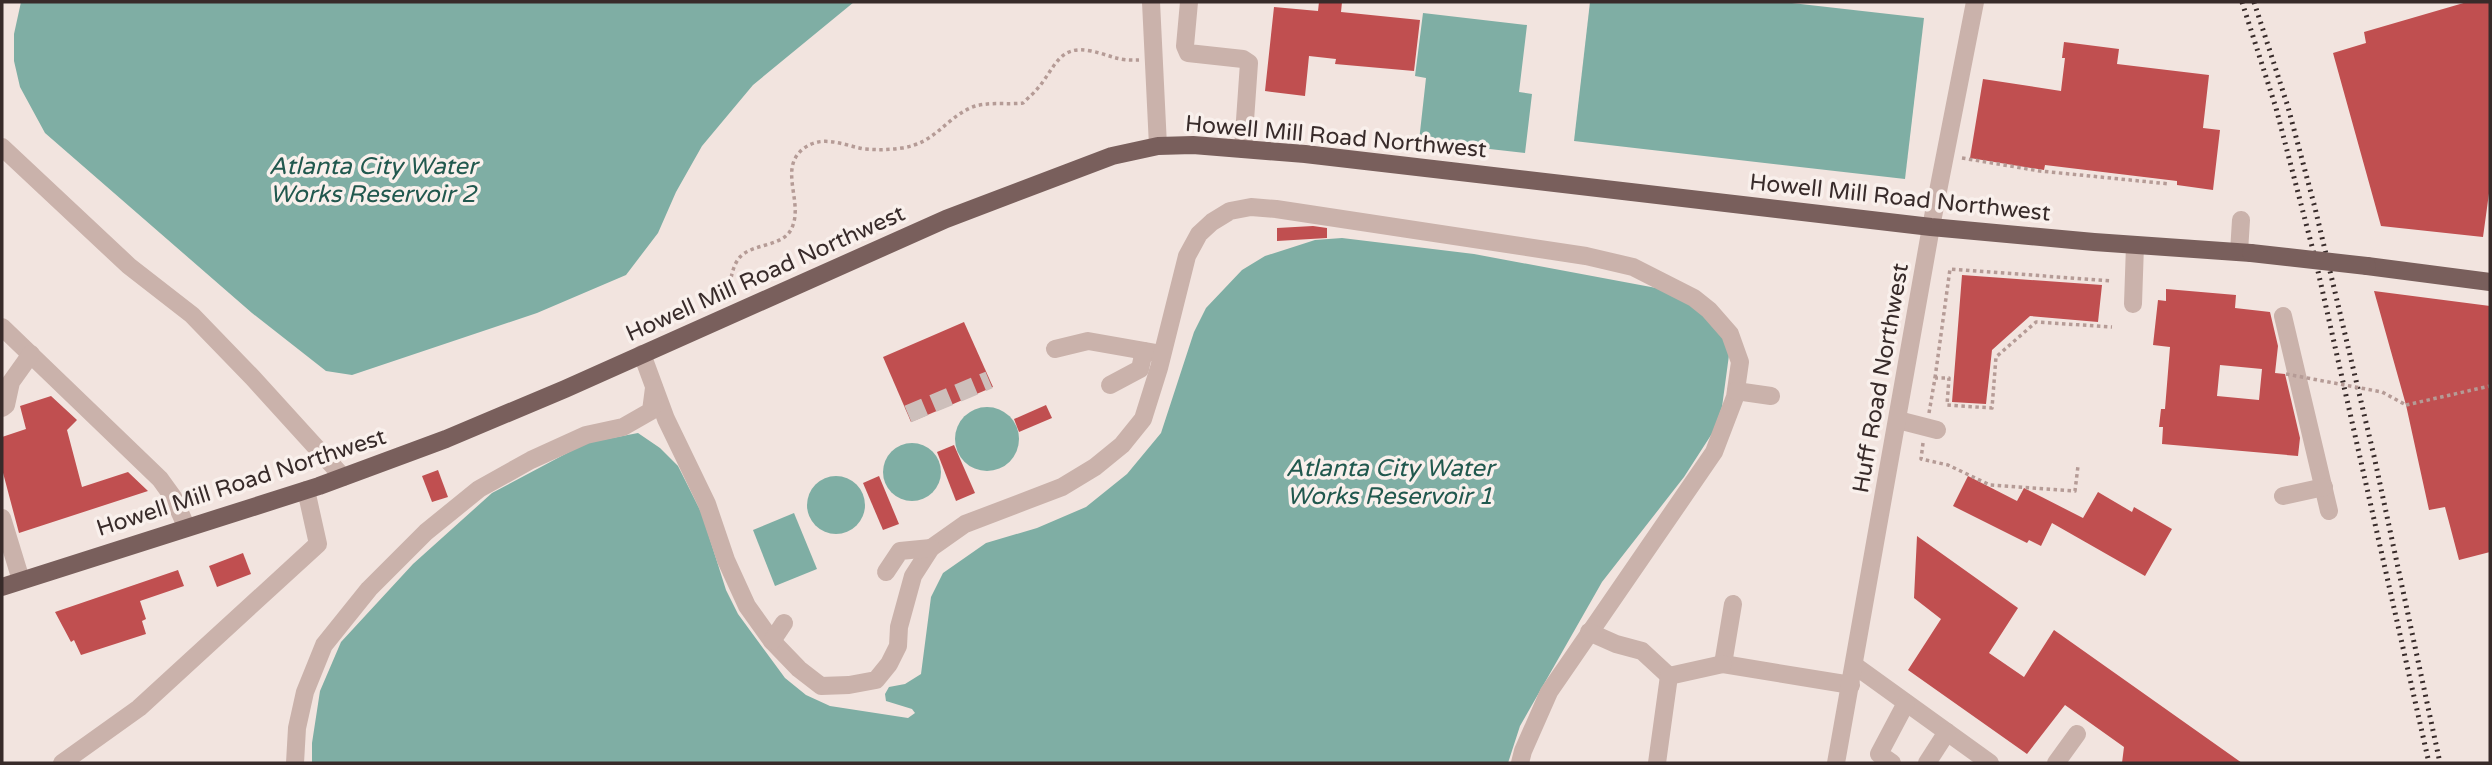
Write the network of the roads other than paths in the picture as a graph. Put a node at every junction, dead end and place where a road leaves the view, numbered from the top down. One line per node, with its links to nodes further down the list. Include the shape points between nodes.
1 (1151, 2): 4 (street)
2 (1189, 2): 6 (street, via 1188,53 1249,63)
3 (1977, 10): 8 (street, Huff Road Northwest, via 1954,169)
4 (1158, 146): 6 (main road, Howell Mill Road Northwest); 18 (main road, Howell Mill Road Northwest, via 1112,156 946,219)
5 (2, 147): 26 (street, via 129,266 192,314)
6 (1242, 149): 8 (main road, Howell Mill Road Northwest)
7 (2241, 220): 10 (street)
8 (1931, 228): 9 (main road, Howell Mill Road Northwest); 24 (street, Huff Road Northwest)
9 (2135, 245): 10 (main road, Howell Mill Road Northwest); 12 (street)
10 (2245, 252): 11 (main road, Howell Mill Road Northwest, bridge)
11 (2490, 282)
12 (2133, 304)
13 (2283, 316): 27 (street)
14 (2, 327): 17 (street)
15 (1055, 349): 16 (street, via 1088,341)
16 (1153, 353): 20 (street, via 1140,369); 21 (street, via 1170,292 1199,234 1230,211 1251,207 1586,256 1633,267 1694,298 1730,334 1740,362); 33 (street, via 1143,419 1122,444 1062,487 965,524)
17 (31, 354): 23 (street, via 11,382); 32 (street, via 160,479)
18 (642, 354): 19 (street); 26 (main road, Howell Mill Road Northwest, via 446,439)
19 (655, 385): 40 (street, via 741,594); 49 (street, via 651,411 623,426 586,435 479,489 426,532 369,589 335,628 312,670 297,729)
20 (1110, 385)
21 (1736, 391): 22 (street); 39 (street, via 1714,452)
22 (1771, 396)
23 (2, 408)
24 (1898, 420): 25 (street); 42 (street, Huff Road Northwest)
25 (1928, 423)
26 (343, 477): 28 (main road, Howell Mill Road Northwest)
27 (2324, 487): 29 (street); 30 (street)
28 (306, 490): 32 (main road, Howell Mill Road Northwest); 48 (street, via 318,544 139,708)
29 (2283, 496)
30 (2329, 510)
31 (2, 518): 35 (street)
32 (186, 526): 35 (main road, Howell Mill Road Northwest)
33 (931, 548): 34 (street, via 900,551); 40 (street, via 913,576 898,646 876,680 821,685)
34 (886, 572)
35 (21, 580): 36 (main road, Howell Mill Road Northwest)
36 (2, 587)
37 (1733, 604): 41 (street)
38 (784, 623): 40 (street)
39 (1589, 632): 43 (street, via 1642,651); 50 (street, via 1549,692)
40 (772, 641)
41 (1723, 664): 43 (street); 44 (street)
42 (1854, 665): 44 (street, Huff Road Northwest); 45 (street)
43 (1668, 676): 51 (street)
44 (1851, 685): 52 (street, Huff Road Northwest)
45 (1906, 703): 46 (street); 53 (street, via 1879,754)
46 (1947, 732): 54 (street); 55 (street)
47 (2077, 734): 56 (street)
48 (68, 762)
49 (295, 763)
50 (1520, 763)
51 (1657, 763)
52 (1836, 763)
53 (1892, 763)
54 (1927, 763)
55 (1990, 763)
56 (2056, 763)

